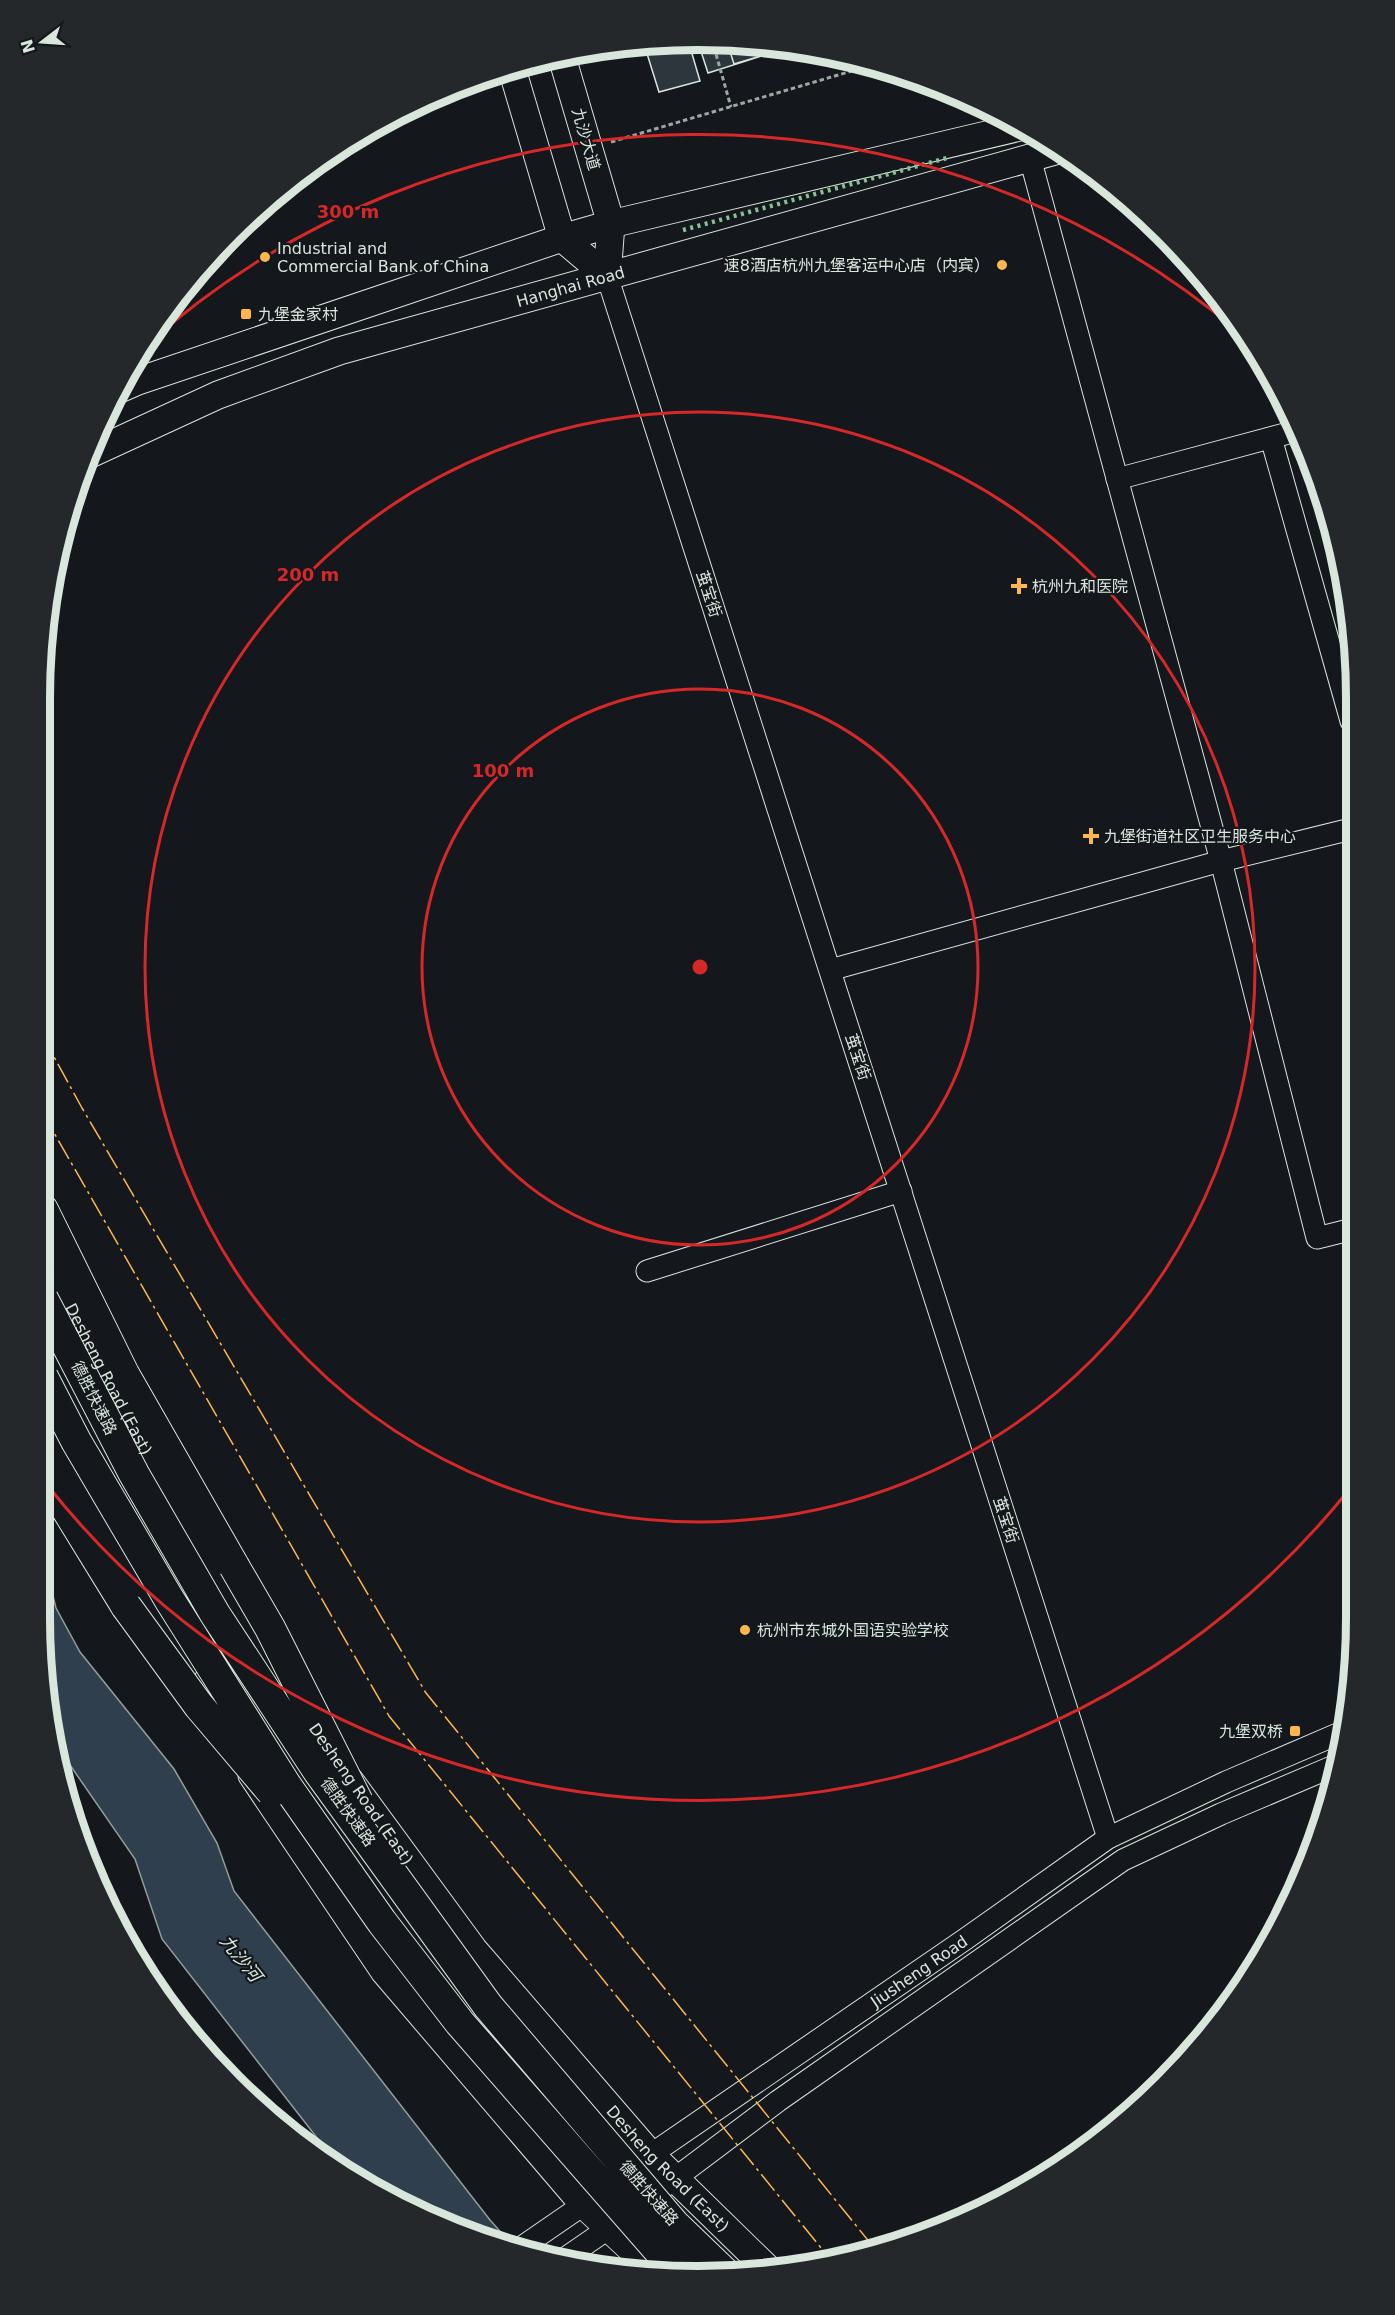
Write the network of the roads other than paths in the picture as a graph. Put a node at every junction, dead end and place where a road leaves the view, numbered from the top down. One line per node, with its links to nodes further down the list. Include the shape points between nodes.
1 (564, 64): 6 (main road, 九沙大道)
2 (514, 77): 7 (main road)
3 (1010, 129): 6 (main road)
4 (1048, 153): 5 (main road, Hanghai Road)
5 (1030, 158): 8 (main road, Hanghai Road); 13 (street)
6 (611, 224): 7 (main road); 8 (main road)
7 (562, 238): 8 (main road); 9 (main road)
8 (607, 276): 12 (main road, Hanghai Road, via 339,351 218,395); 17 (street, 茧宝街)
9 (134, 377)
10 (1289, 433): 11 (street)
11 (1271, 438): 13 (street); 14 (street)
12 (99, 450)
13 (1117, 479): 16 (street)
14 (1346, 703)
15 (1346, 830): 16 (street)
16 (1221, 861): 17 (street); 20 (street, via 1317,1238)
17 (830, 970): 18 (street, 茧宝街)
18 (901, 1191): 22 (street); 29 (street, 茧宝街)
19 (50, 1224): 30 (highway, bridge, via 124,1374 270,1628)
20 (1346, 1231)
21 (50, 1265): 32 (main road, Desheng Road (East), via 105,1375 241,1617 354,1788 474,1950)
22 (647, 1271)
23 (50, 1312): 30 (highway, 德胜快速路, bridge, via 134,1474 215,1614 318,1771)
24 (50, 1391): 31 (highway, 德胜快速路, bridge, via 169,1599 286,1785)
25 (50, 1440): 34 (main road, via 263,1792 384,1971)
26 (50, 1476): 31 (highway, bridge, via 126,1606 199,1706)
27 (1334, 1735): 29 (street, Jiusheng Road)
28 (1327, 1769): 33 (street, Jiusheng Road, via 1123,1860 778,2101)
29 (1108, 1838): 32 (street, Jiusheng Road)
30 (399, 1882): 41 (highway, 德胜快速路, bridge, via 488,2006 674,2224)
31 (382, 1922): 40 (highway, 德胜快速路, bridge, via 460,2023)
32 (650, 2154): 33 (main road, Desheng Road (East)); 34 (street, Jiusheng Road)
33 (675, 2178): 35 (street, Jiusheng Road); 38 (main road, Desheng Road (East))
34 (584, 2205): 35 (main road); 36 (street, Jiusheng Road)
35 (609, 2228): 37 (street, Jiusheng Road); 39 (main road)
36 (528, 2242)
37 (572, 2253)
38 (761, 2262)
39 (647, 2263)
40 (673, 2265)
41 (717, 2265)

